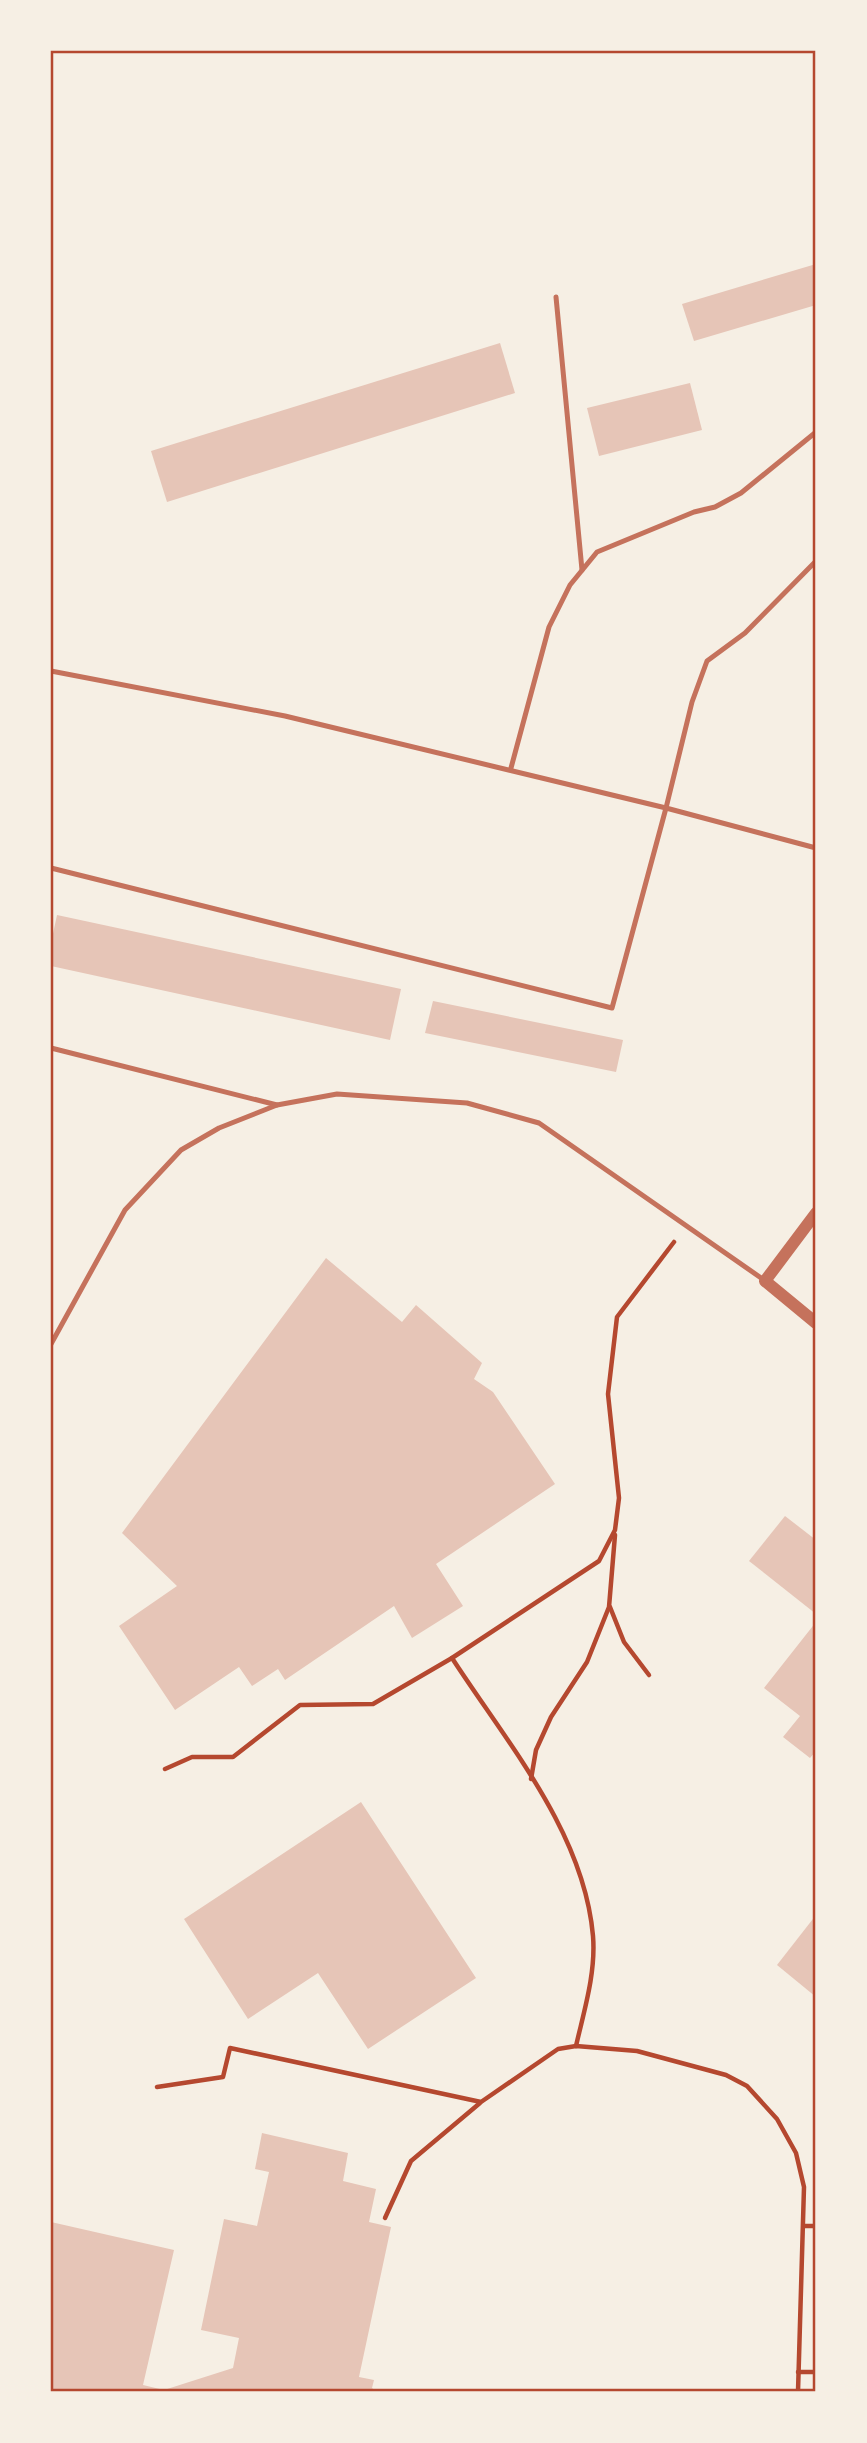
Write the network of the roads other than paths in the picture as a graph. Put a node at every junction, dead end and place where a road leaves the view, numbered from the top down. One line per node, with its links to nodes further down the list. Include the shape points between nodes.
1 (556, 297): 4 (lane)
2 (816, 432): 4 (lane, via 741,493 597,552)
3 (816, 561): 7 (lane, via 746,633 708,661 691,702)
4 (582, 570): 6 (lane, via 549,627)
5 (51, 671): 6 (lane, via 285,716)
6 (512, 768): 7 (lane)
7 (666, 808): 8 (lane); 9 (lane, via 612,1008)
8 (816, 848)
9 (51, 869)
10 (51, 1048): 11 (lane)
11 (277, 1105): 13 (lane, via 337,1094 467,1103 539,1124); 15 (lane, via 219,1128 181,1150 125,1210)
12 (816, 1213): 13 (street)
13 (765, 1281): 14 (street)
14 (816, 1323)
15 (51, 1345)

